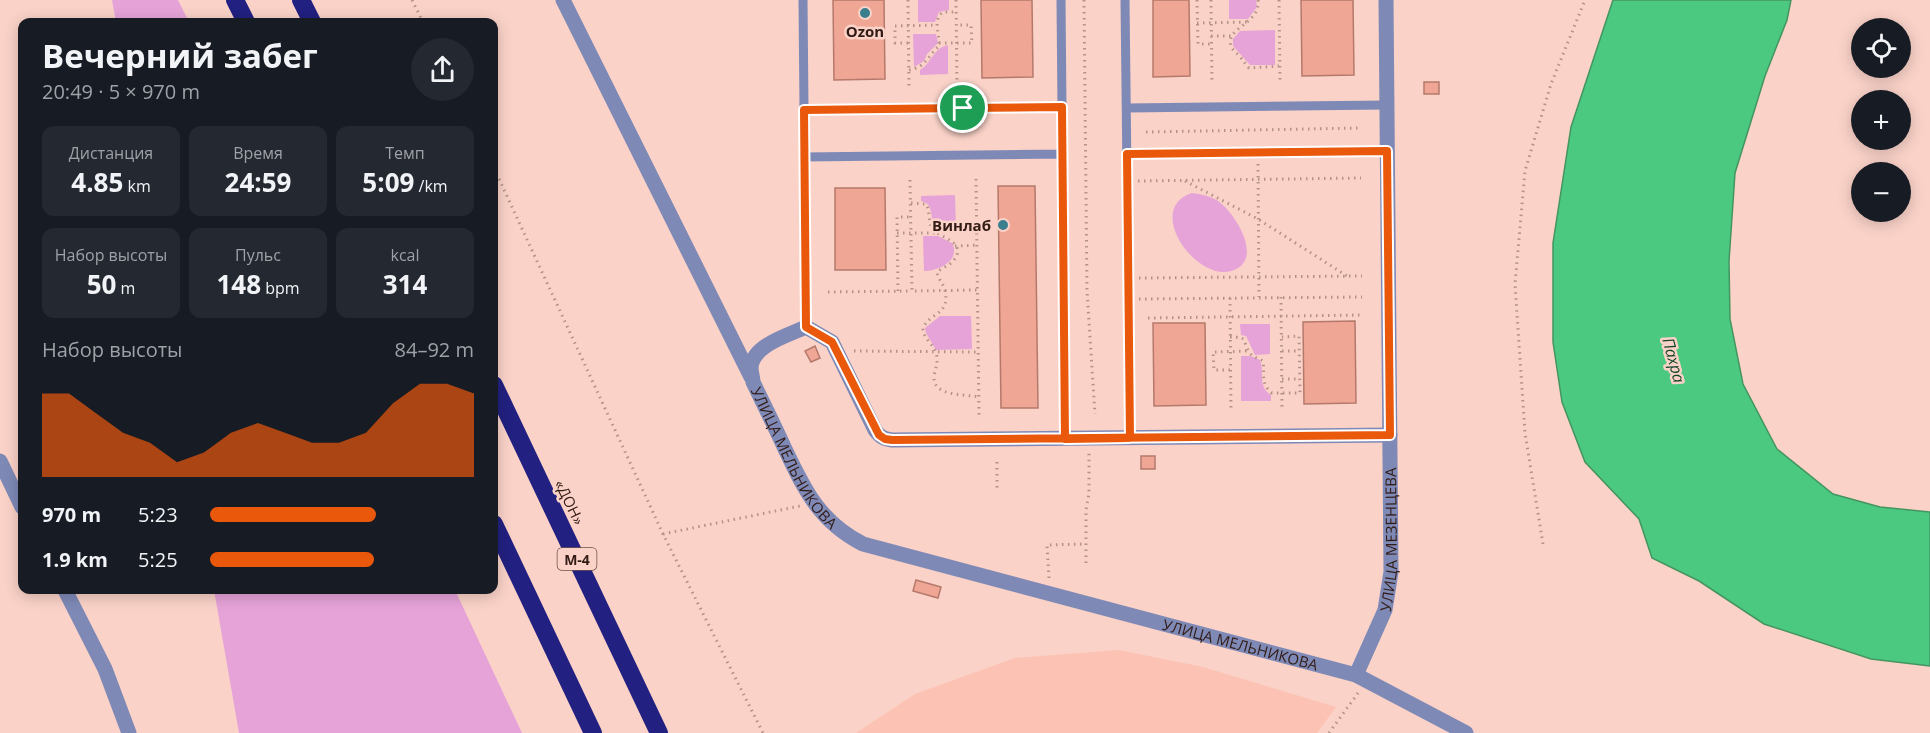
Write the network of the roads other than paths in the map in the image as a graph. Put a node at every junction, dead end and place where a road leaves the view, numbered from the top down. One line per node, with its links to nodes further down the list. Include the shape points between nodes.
1 (235, 0): 8 (highway)
2 (301, 0): 9 (highway)
3 (563, 0): 19 (street)
4 (803, 0): 13 (lane)
5 (1061, 0): 11 (lane)
6 (1125, 0): 12 (lane)
7 (1386, 0): 10 (street, УЛИЦА МЕЗЕНЦЕВА)
8 (244, 18)
9 (310, 18)
10 (1387, 105): 12 (lane); 14 (street, УЛИЦА МЕЗЕНЦЕВА)
11 (1062, 107): 13 (lane); 15 (lane)
12 (1127, 108): 16 (lane)
13 (804, 110): 17 (lane)
14 (1387, 151): 16 (lane); 21 (street, УЛИЦА МЕЗЕНЦЕВА)
15 (1062, 154): 17 (lane); 23 (lane)
16 (1127, 154): 22 (lane)
17 (804, 157): 18 (lane)
18 (806, 327): 19 (street, УЛИЦА МЕЛЬНИКОВА, via 756,354 751,367); 23 (street, via 832,342 875,430 885,439)
19 (753, 382): 28 (street, УЛИЦА МЕЛЬНИКОВА, via 813,503 844,534 863,544)
20 (498, 393): 31 (highway, «ДОН» / М-4)
21 (1390, 435): 22 (street); 28 (street, УЛИЦА МЕЗЕНЦЕВА, via 1389,592)
22 (1130, 438): 23 (street)
23 (1065, 439)
24 (0, 461): 25 (street)
25 (18, 499)
26 (498, 532): 30 (highway)
27 (67, 594): 29 (street, via 105,669)
28 (1359, 682): 32 (street, УЛИЦА МЕЛЬНИКОВА)
29 (129, 733)
30 (593, 733)
31 (659, 733)
32 (1466, 733)

